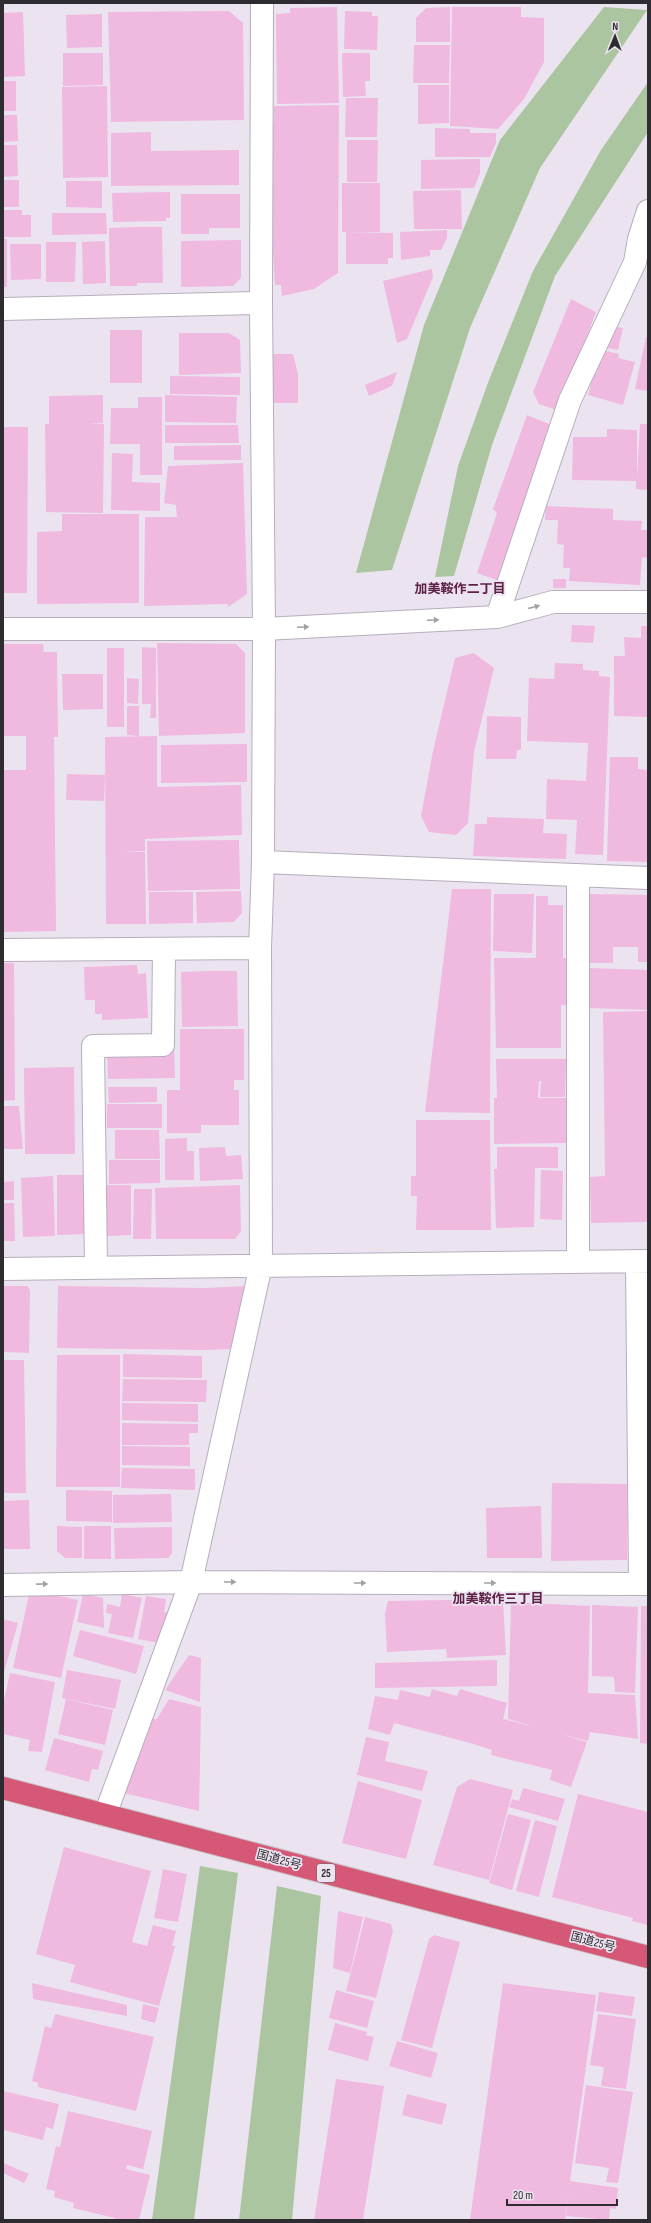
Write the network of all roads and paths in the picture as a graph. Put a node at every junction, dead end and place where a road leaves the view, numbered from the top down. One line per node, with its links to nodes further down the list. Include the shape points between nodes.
1 (262, 3): 3 (street)
2 (648, 211): 6 (street, via 635,262 570,400)
3 (261, 303): 4 (street); 7 (street)
4 (3, 309)
5 (648, 602): 6 (street, one-way to 5, via 553,602)
6 (496, 617): 7 (street, one-way to 6)
7 (264, 629): 8 (street); 9 (street)
8 (3, 630)
9 (263, 862): 10 (street); 12 (street)
10 (578, 875): 11 (street); 16 (street)
11 (648, 878)
12 (260, 948): 13 (street); 17 (street)
13 (164, 949): 14 (street); 18 (street, via 163,1045 93,1046)
14 (3, 950)
15 (643, 1261): 16 (street); 22 (street)
16 (578, 1262): 17 (street)
17 (261, 1265): 18 (street); 20 (street)
18 (96, 1267): 19 (street)
19 (3, 1270)
20 (191, 1582): 21 (street, one-way to 20); 22 (street, one-way to 22); 24 (street)
21 (3, 1584)
22 (644, 1584)
23 (3, 1788): 24 (highway, 国道25号 / 25)
24 (105, 1815): 25 (highway, 国道25号 / 25)
25 (648, 1957)

